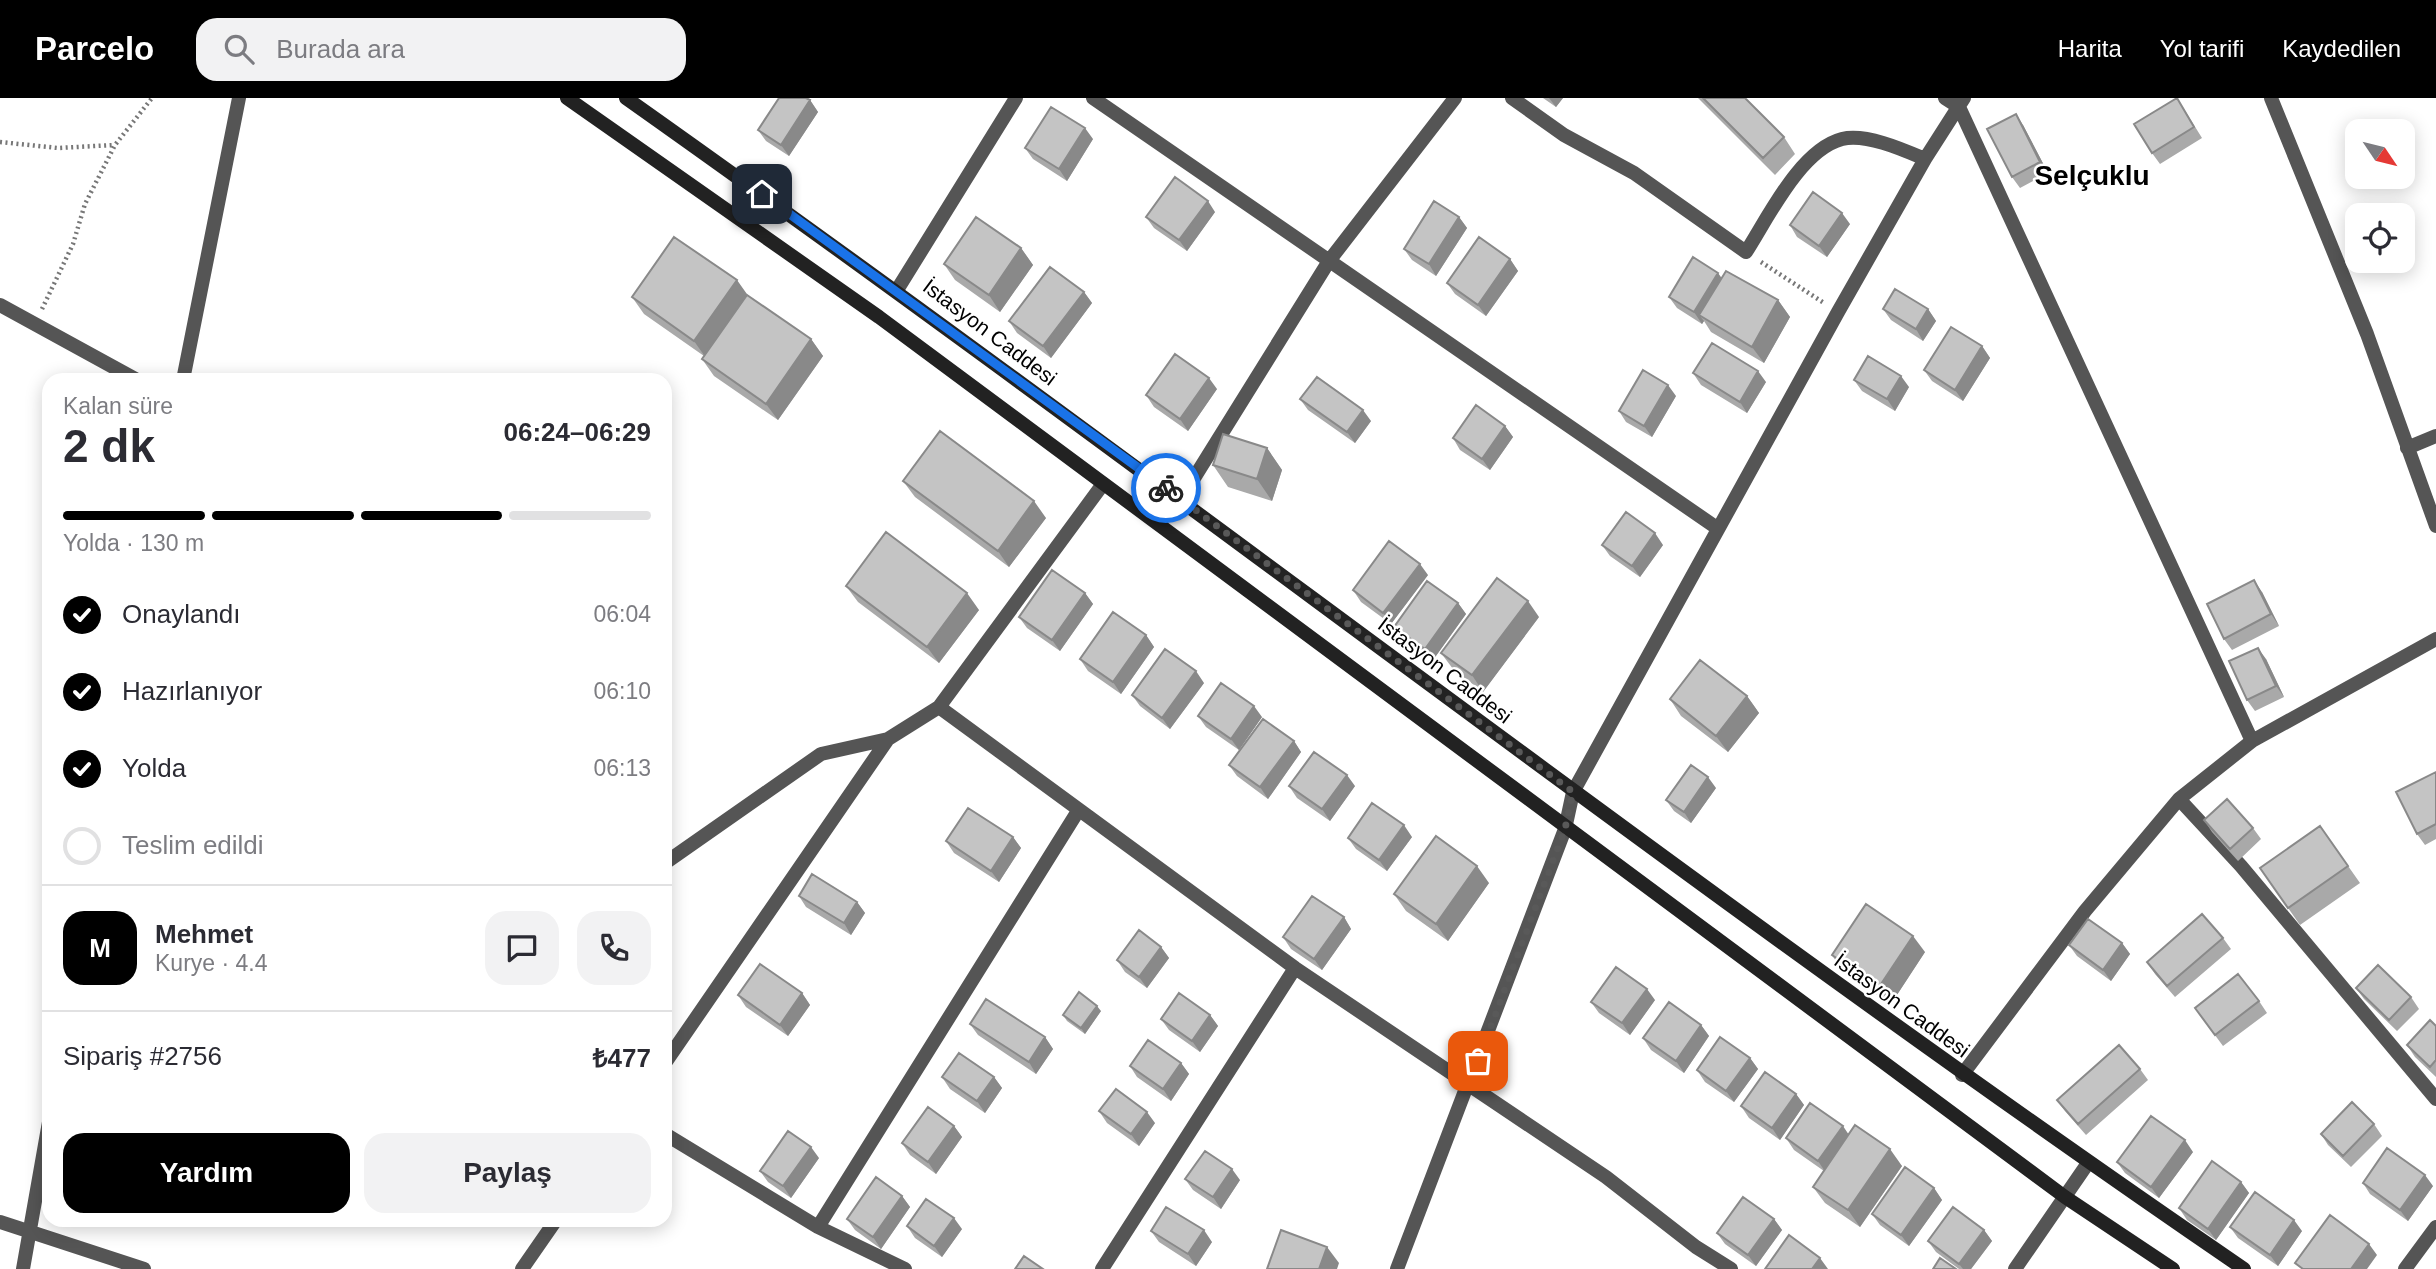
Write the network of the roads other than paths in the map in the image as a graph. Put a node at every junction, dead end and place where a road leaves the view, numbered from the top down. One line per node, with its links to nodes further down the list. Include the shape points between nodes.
1 (239, 98): 16 (street)
2 (567, 98): 19 (main road, via 880,317)
3 (626, 98): 13 (main road, İstasyon Caddesi)
4 (1016, 98): 13 (street)
5 (1093, 98): 12 (street)
6 (1455, 98): 12 (street)
7 (1513, 98): 11 (street, via 1564,135 1634,173 1745,252 1806,161 1843,139 1889,143)
8 (1945, 98): 10 (street)
9 (2271, 98): 18 (street, via 2367,334)
10 (1962, 103): 11 (street); 26 (street)
11 (1925, 159): 22 (street)
12 (1329, 261): 20 (street); 22 (street)
13 (897, 290): 20 (main road, İstasyon Caddesi)
14 (0, 305): 15 (street)
15 (124, 373)
16 (184, 373)
17 (2436, 436): 18 (street)
18 (2407, 448): 21 (street)
19 (1103, 484): 24 (street); 30 (main road)
20 (1181, 499): 27 (main road, İstasyon Caddesi)
21 (2436, 526)
22 (1717, 528): 27 (street)
23 (2436, 639): 26 (street)
24 (939, 707): 25 (street); 29 (street)
25 (888, 739): 31 (street, via 821,754); 33 (street)
26 (2252, 741): 28 (street)
27 (1573, 792): 30 (street); 34 (main road, İstasyon Caddesi)
28 (2179, 799): 34 (street, via 2085,911); 36 (street, via 2241,866)
29 (1078, 811): 32 (street); 43 (street)
30 (1565, 829): 35 (street); 40 (main road)
31 (672, 858)
32 (1295, 968): 35 (street); 50 (street)
33 (672, 1053)
34 (1962, 1075): 38 (main road, İstasyon Caddesi)
35 (1468, 1086): 51 (street); 52 (street, via 1606,1177)
36 (2436, 1100)
37 (672, 1138): 43 (street)
38 (2088, 1163): 40 (street); 55 (main road, İstasyon Caddesi)
39 (42, 1167): 45 (street)
40 (2065, 1197): 53 (street); 54 (main road)
41 (0, 1222): 45 (street)
42 (551, 1227): 48 (street)
43 (818, 1227): 49 (street)
44 (2436, 1227): 56 (street)
45 (32, 1232): 46 (street); 47 (street)
46 (23, 1269)
47 (144, 1269)
48 (522, 1269)
49 (905, 1269)
50 (1102, 1269)
51 (1397, 1269)
52 (1731, 1269)
53 (2015, 1269)
54 (2173, 1269)
55 (2244, 1269)
56 (2405, 1269)

